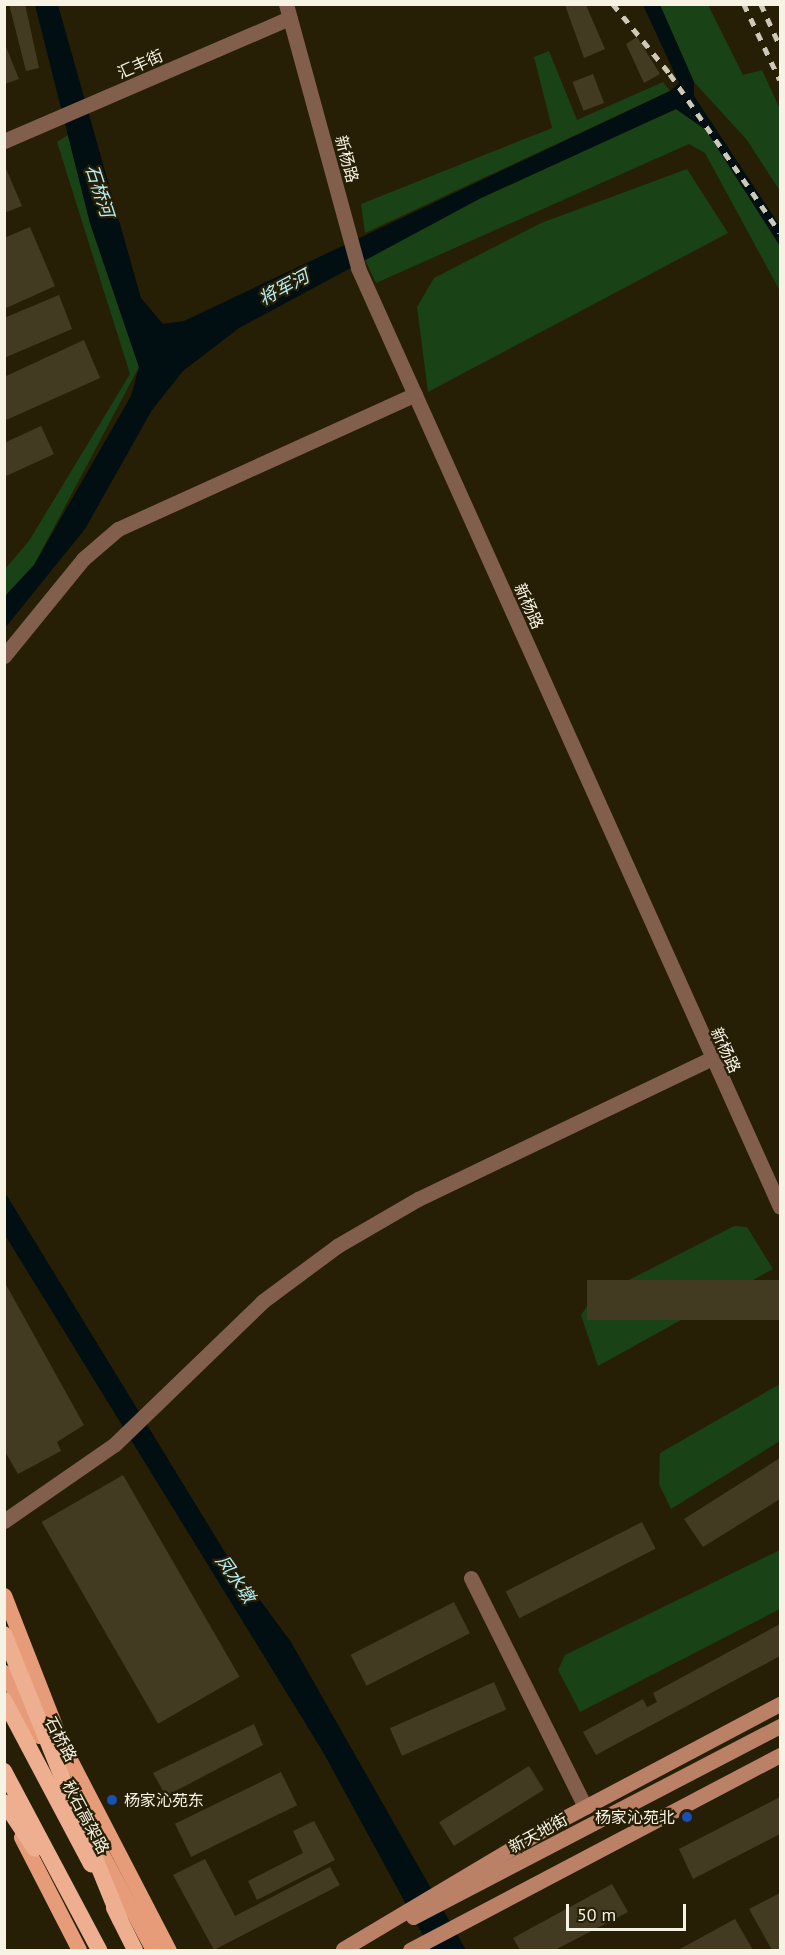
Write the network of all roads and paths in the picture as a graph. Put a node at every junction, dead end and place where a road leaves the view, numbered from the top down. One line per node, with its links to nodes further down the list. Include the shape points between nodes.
1 (288, 11): 2 (street, 汇丰街, via 89,106); 3 (street, 新杨路, via 358,268)
2 (4, 141)
3 (415, 394): 4 (street, via 118,529 83,559); 5 (street, 新杨路)
4 (4, 656)
5 (710, 1059): 6 (street, 新杨路); 7 (street, via 418,1199 338,1246 263,1301 127,1432)
6 (780, 1207)
7 (4, 1521)
8 (471, 1578): 18 (street)
9 (4, 1595): 26 (main road, via 62,1744)
10 (4, 1634): 20 (highway, bridge)
11 (4, 1672): 25 (main road, 石桥路)
12 (4, 1700): 20 (highway, 秋石高架路, bridge)
13 (780, 1704): 18 (main road)
14 (780, 1726): 19 (main road, 新天地街)
15 (780, 1755): 22 (main road)
16 (4, 1771): 21 (highway)
17 (4, 1803): 21 (highway); 23 (main road)
18 (585, 1807): 19 (main road)
19 (442, 1897): 27 (main road, 新天地街)
20 (120, 1920): 24 (highway, 秋石高架路)
21 (97, 1947)
22 (412, 1949)
23 (79, 1950)
24 (135, 1950)
25 (153, 1950)
26 (169, 1950)
27 (342, 1950)

